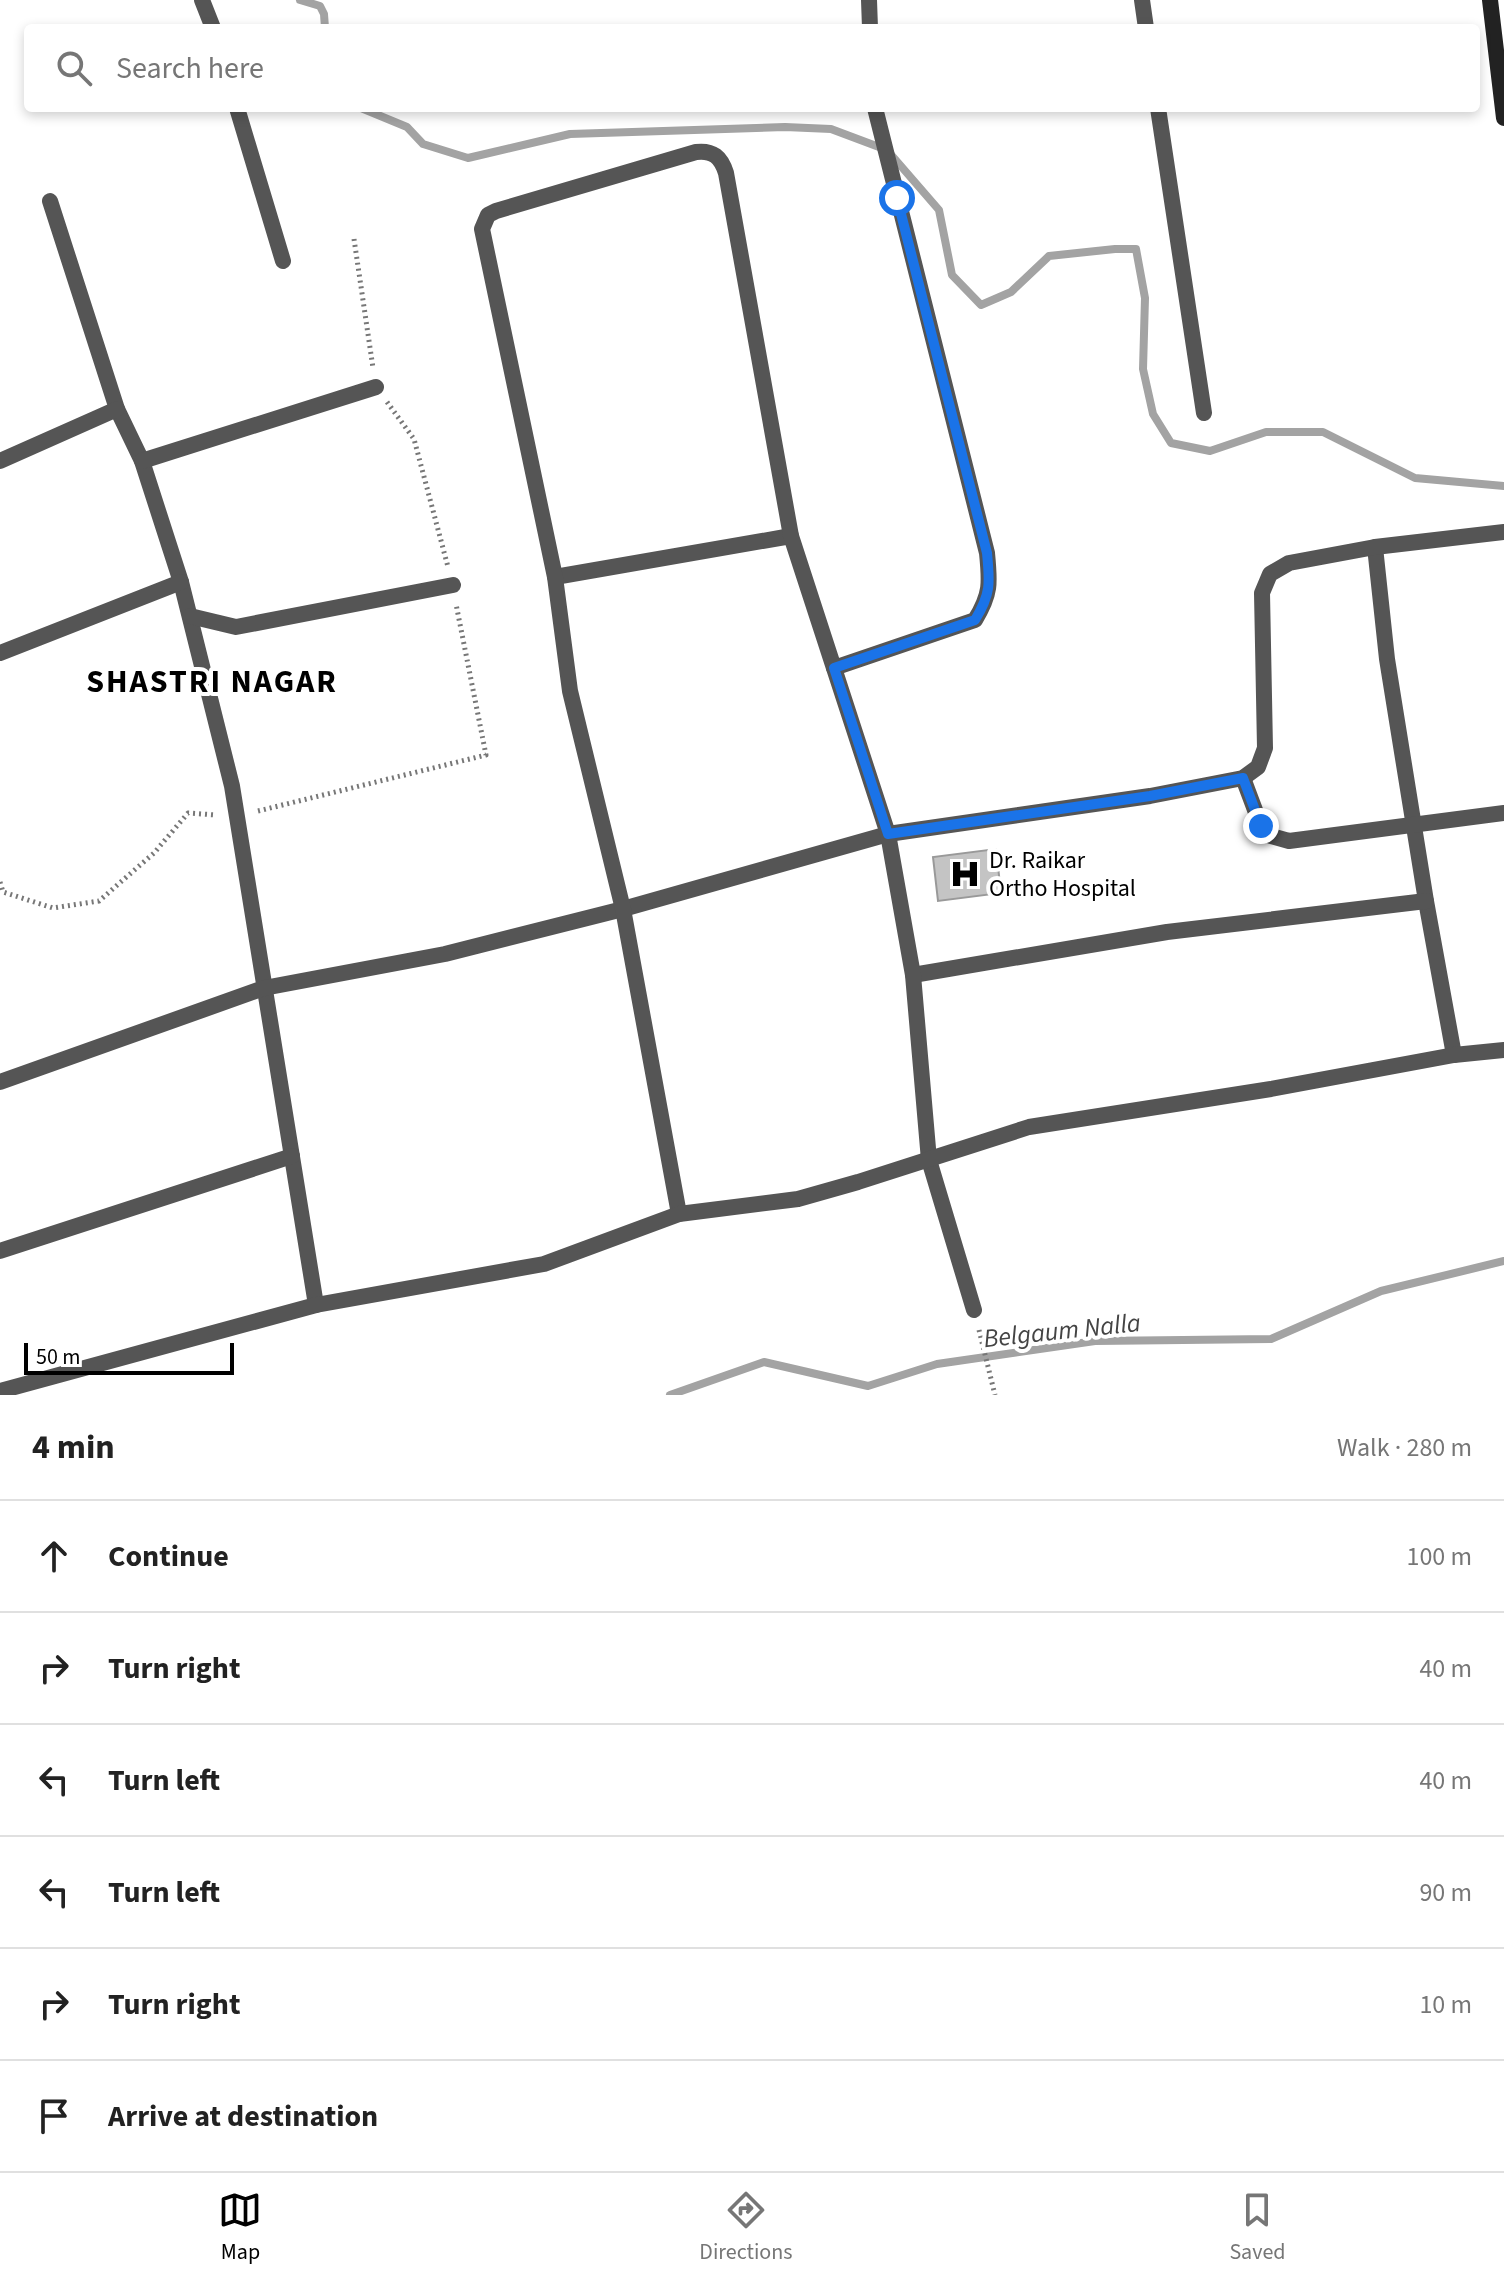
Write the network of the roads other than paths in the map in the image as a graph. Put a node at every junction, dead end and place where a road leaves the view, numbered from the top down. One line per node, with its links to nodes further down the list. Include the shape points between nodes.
1 (202, 0): 5 (street)
2 (869, 0): 6 (street)
3 (1142, 0): 7 (street)
4 (1490, 0): 11 (main road)
5 (211, 24)
6 (870, 24)
7 (1145, 24)
8 (238, 112): 13 (street)
9 (876, 112): 27 (street, via 990,578 986,602 975,620)
10 (1159, 112): 16 (street)
11 (1504, 118)
12 (50, 201): 15 (street)
13 (283, 261)
14 (376, 387): 18 (street)
15 (117, 409): 17 (street); 18 (street)
16 (1204, 413)
17 (0, 461)
18 (142, 461): 23 (street)
19 (1504, 532): 21 (street)
20 (791, 536): 22 (street); 22 (street, via 726,173 715,155 696,152 496,211 484,222 482,238); 27 (street)
21 (1375, 547): 28 (street, via 1289,563 1270,574 1262,593 1265,748 1258,767); 30 (street)
22 (555, 577): 33 (street, via 570,691)
23 (181, 582): 25 (street); 26 (street)
24 (453, 585): 25 (street, via 236,627)
25 (190, 616): 35 (street, via 232,786)
26 (0, 653)
27 (834, 668): 31 (street)
28 (1243, 778): 30 (street, via 1261,826 1271,836 1289,841); 31 (street)
29 (1504, 813): 30 (street)
30 (1414, 825): 32 (street)
31 (888, 834): 33 (street); 34 (street)
32 (1426, 901): 34 (street, via 1167,932); 37 (street)
33 (623, 909): 35 (street, via 445,954); 41 (street)
34 (913, 975): 40 (street)
35 (264, 988): 38 (street); 39 (street)
36 (1504, 1050): 37 (street)
37 (1454, 1055): 40 (street, via 1029,1127)
38 (0, 1082)
39 (292, 1156): 42 (street); 43 (street)
40 (929, 1160): 41 (street, via 798,1199); 44 (street)
41 (679, 1214): 43 (street, via 544,1264)
42 (0, 1251)
43 (316, 1305): 45 (street)
44 (974, 1310)
45 (0, 1391)

